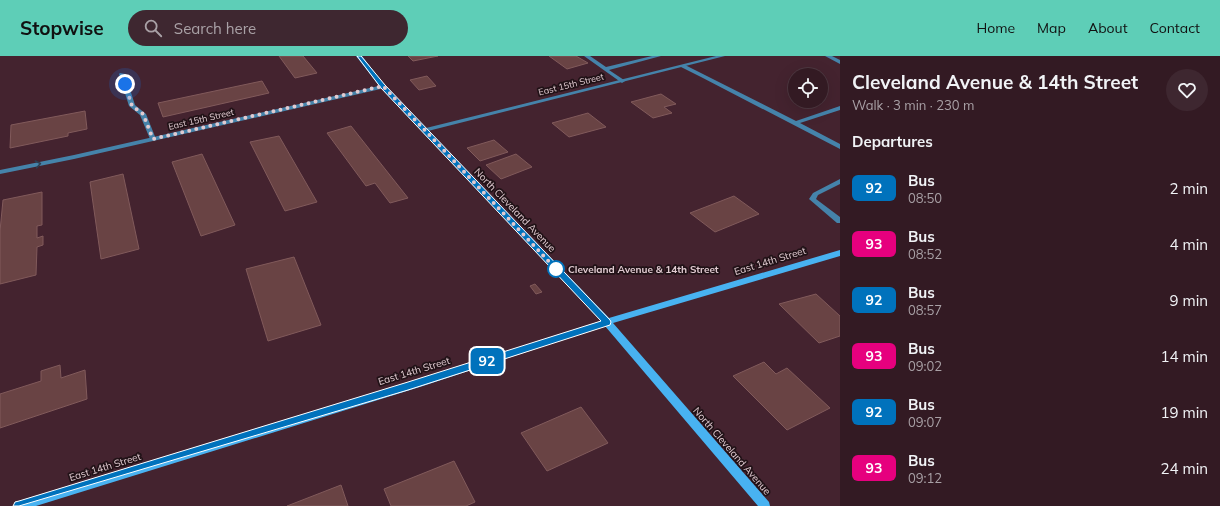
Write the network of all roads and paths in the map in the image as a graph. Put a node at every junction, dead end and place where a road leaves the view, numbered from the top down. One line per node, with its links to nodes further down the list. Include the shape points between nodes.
1 (359, 56): 11 (street, North Cleveland Avenue)
2 (587, 56): 8 (street)
3 (658, 56): 8 (street)
4 (722, 56): 7 (street, East 15th Street)
5 (828, 56): 6 (street)
6 (840, 62)
7 (683, 66): 10 (street, East 15th Street); 13 (street)
8 (605, 69): 10 (street)
9 (122, 74): 15 (street, via 132,106 143,114)
10 (622, 81): 14 (street, East 15th Street)
11 (383, 86): 14 (street, North Cleveland Avenue); 15 (street, East 15th Street)
12 (840, 108): 13 (street)
13 (796, 123): 16 (street)
14 (424, 130): 21 (street, North Cleveland Avenue)
15 (153, 139): 17 (street, East 15th Street, one-way to 15)
16 (840, 147)
17 (0, 172)
18 (840, 181): 19 (street, via 815,194 812,199)
19 (840, 221)
20 (840, 253): 21 (street, East 14th Street)
21 (607, 322): 22 (street, East 14th Street); 23 (street, North Cleveland Avenue)
22 (18, 506)
23 (765, 506)

